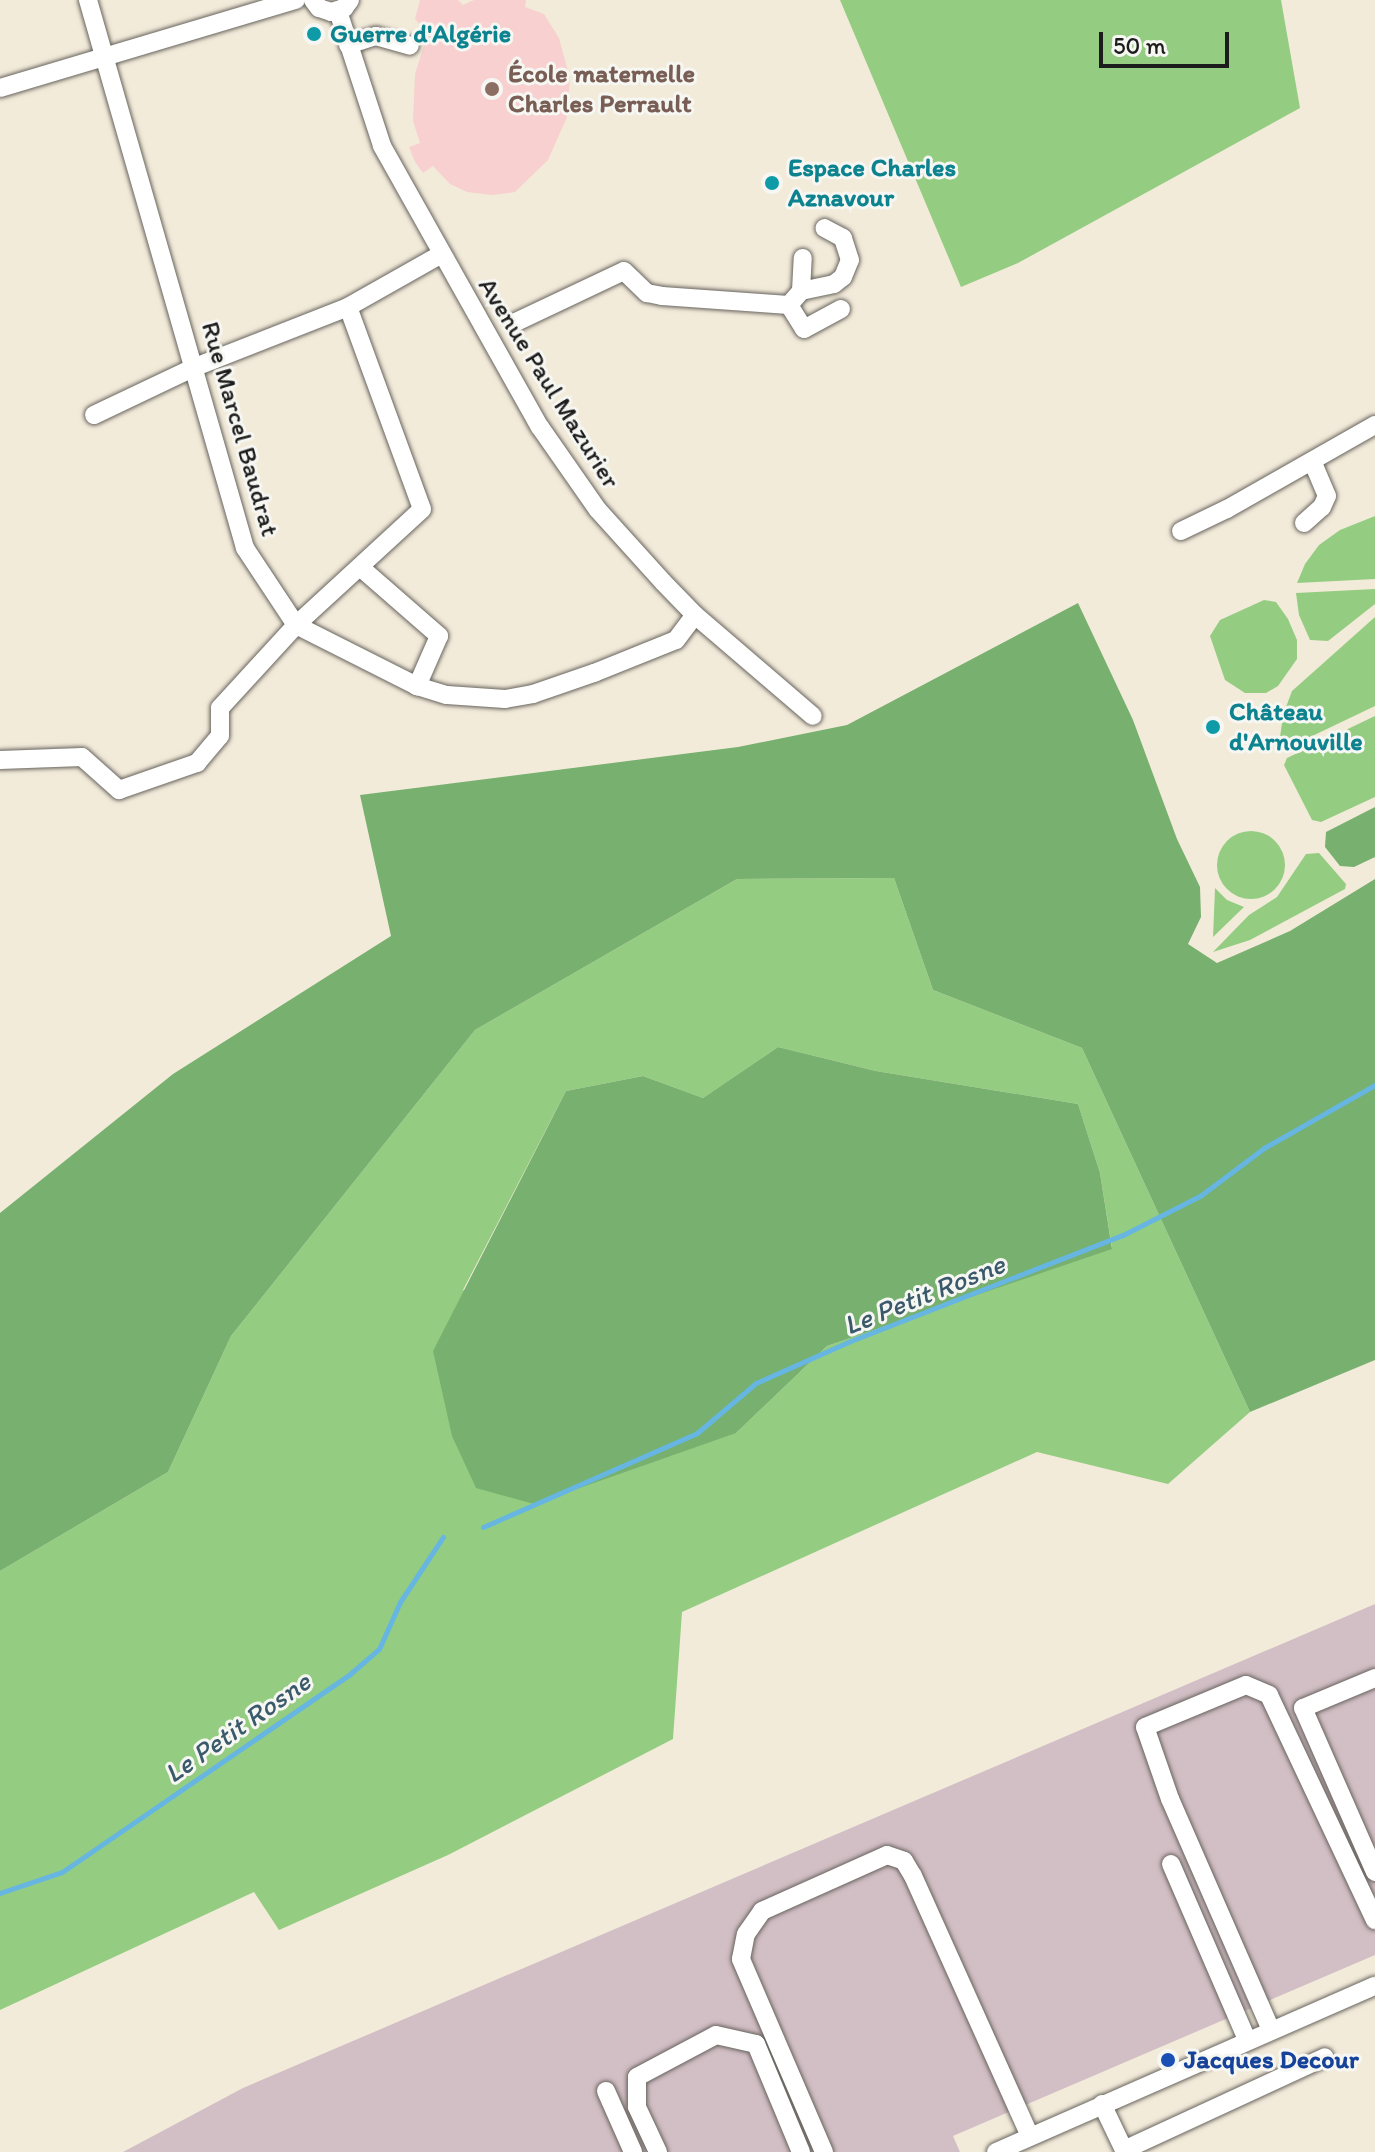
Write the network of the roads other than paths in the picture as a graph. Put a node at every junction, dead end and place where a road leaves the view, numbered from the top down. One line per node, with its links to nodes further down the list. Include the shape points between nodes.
1 (88, 0): 7 (street, Rue Marcel Baudrat)
2 (296, 0): 7 (street)
3 (313, 0): 4 (street, via 325,11)
4 (344, 6): 5 (street, Avenue Paul Mazurier)
5 (348, 45): 6 (street, via 376,36); 10 (street, Avenue Paul Mazurier, via 382,146)
6 (410, 46)
7 (103, 57): 8 (street); 16 (street, Rue Marcel Baudrat)
8 (0, 88)
9 (824, 228): 12 (street, via 843,238 850,260 843,277)
10 (440, 255): 13 (street); 23 (street, Avenue Paul Mazurier, via 540,427 589,498)
11 (803, 258): 12 (street)
12 (795, 298): 14 (street, via 804,329); 15 (street, via 662,296 647,293 624,271)
13 (348, 307): 16 (street); 22 (street, via 422,509)
14 (841, 309)
15 (516, 322)
16 (195, 367): 17 (street); 24 (street, Rue Marcel Baudrat, via 245,548)
17 (94, 415)
18 (1375, 425): 19 (street)
19 (1312, 461): 20 (street, via 1327,496); 21 (street)
20 (1304, 523)
21 (1181, 531)
22 (360, 567): 24 (street); 25 (street, via 439,636)
23 (695, 615): 25 (street, Rue Marcel Baudrat, via 676,640 533,694 476,699); 26 (street, Avenue Paul Mazurier)
24 (296, 625): 25 (street, Rue Marcel Baudrat); 27 (street, via 220,708 220,736 197,763 119,790 82,757)
25 (417, 686)
26 (813, 716)
27 (0, 760)
28 (1375, 1678): 30 (street, via 1303,1708)
29 (1171, 1864): 34 (street)
30 (1375, 1872)
31 (1375, 1920): 33 (street, via 1269,1695 1246,1685 1145,1727 1170,1799)
32 (1375, 1986): 33 (street)
33 (1271, 2030): 34 (street)
34 (1247, 2040): 37 (street)
35 (1325, 2057): 39 (street)
36 (606, 2091): 40 (street)
37 (1102, 2104): 38 (street); 39 (street)
38 (1030, 2136): 43 (street, via 913,1876 904,1861 887,1855 762,1911 746,1934 741,1959); 44 (street)
39 (1125, 2151)
40 (633, 2152)
41 (658, 2152): 42 (street, via 637,2107 637,2077 716,2035 756,2044)
42 (801, 2152)
43 (824, 2152)
44 (996, 2152)

